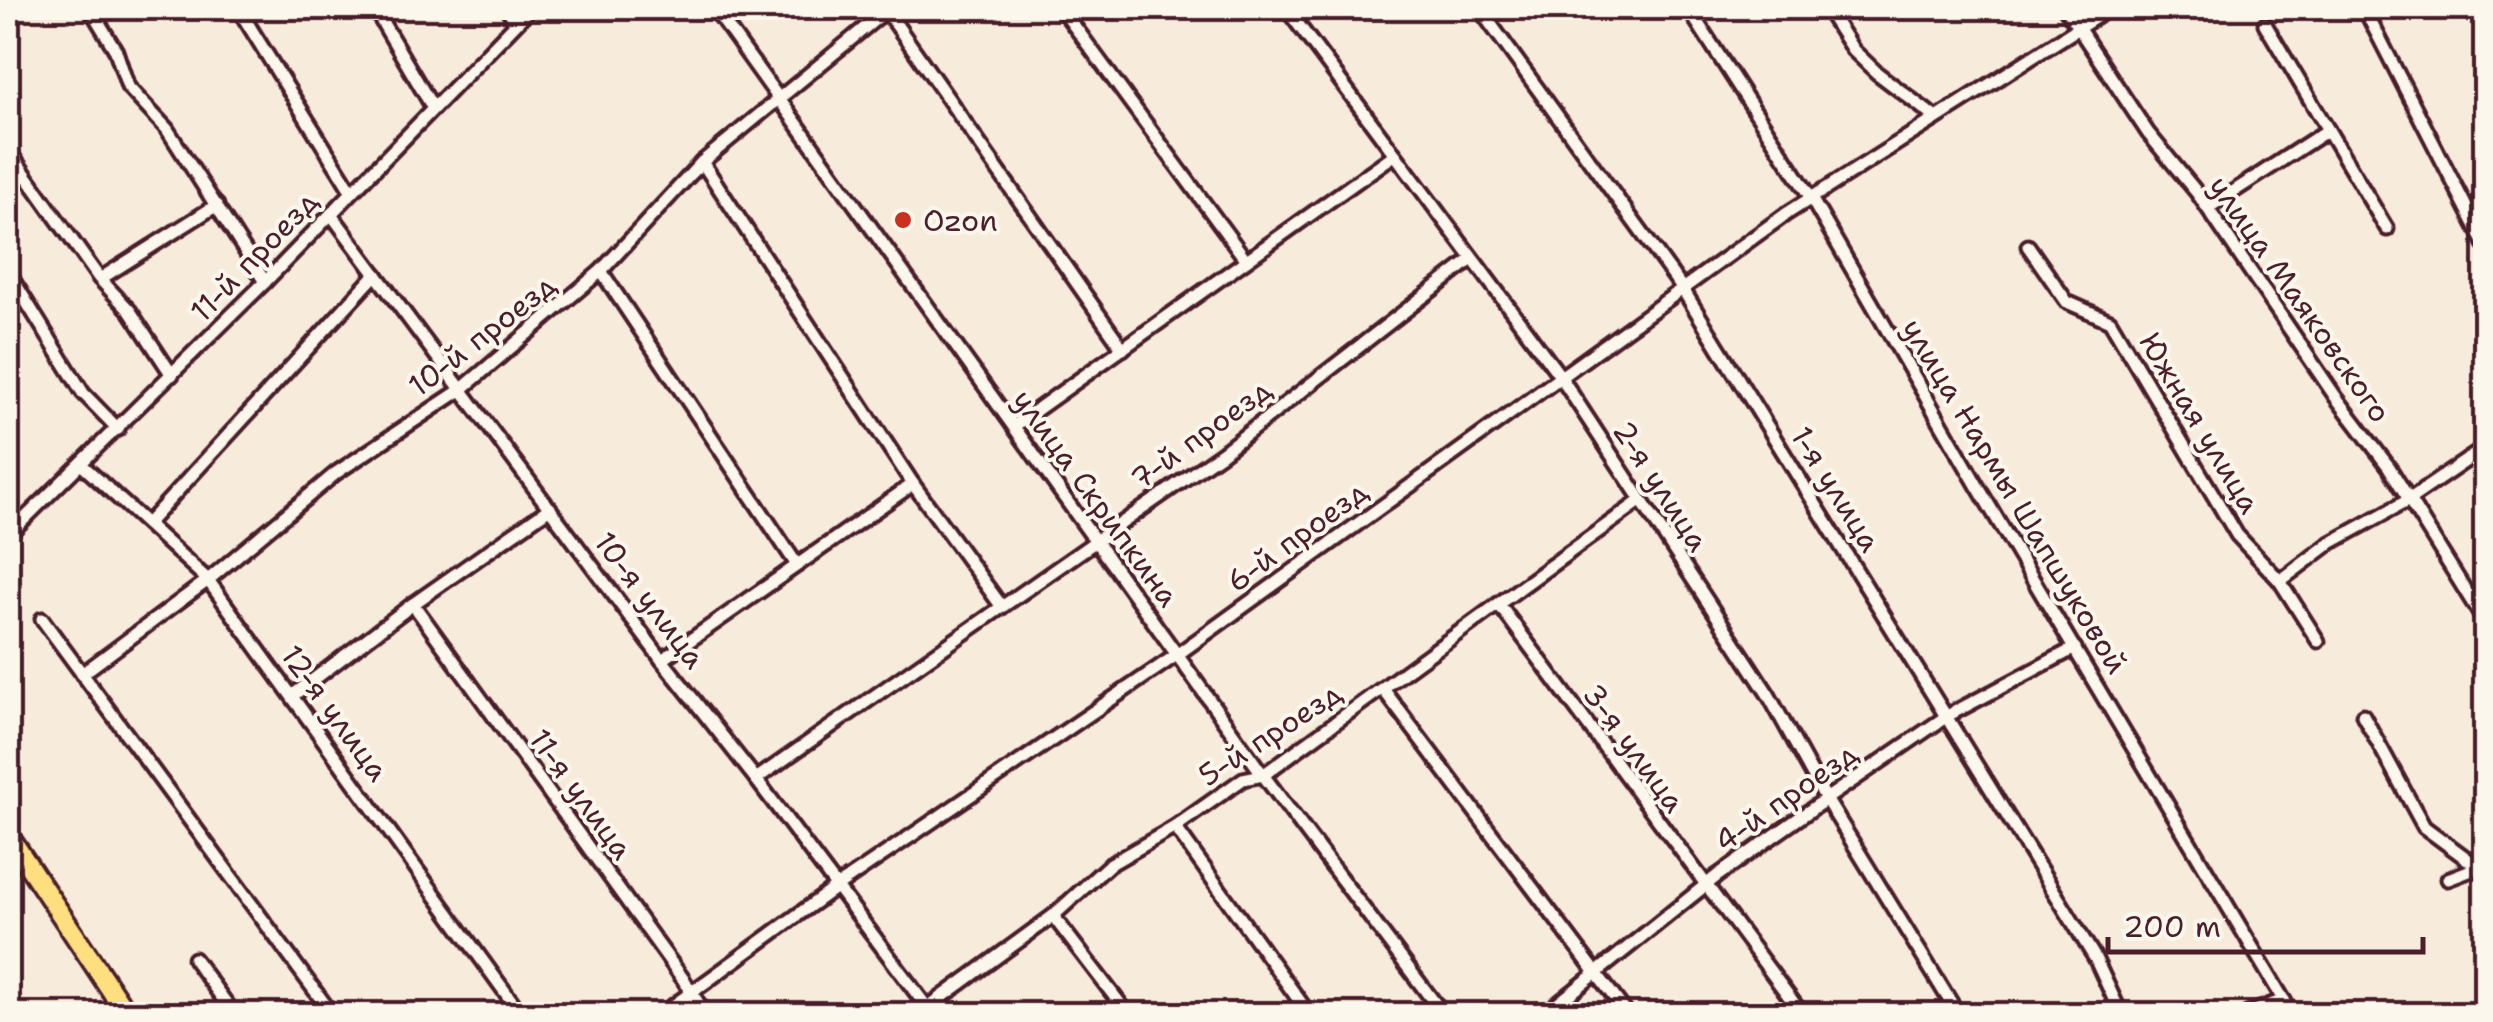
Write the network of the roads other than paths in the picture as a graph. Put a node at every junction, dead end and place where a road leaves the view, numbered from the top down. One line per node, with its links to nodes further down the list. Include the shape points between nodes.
1 (90, 8): 28 (street, via 128,87 167,129)
2 (238, 8): 26 (street)
3 (374, 8): 20 (street)
4 (507, 8): 16 (street)
5 (530, 8): 16 (street, 11-й проезд)
6 (714, 8): 19 (street, улица Скрипкина)
7 (1061, 8): 35 (street)
8 (1286, 8): 24 (street, 2-я улица)
9 (1479, 8): 41 (street, 1-я улица)
10 (1688, 8): 27 (street, улица Нармы Шапшуковой)
11 (1826, 8): 21 (street, via 1877,74)
12 (2066, 8): 18 (street, улица Маяковского)
13 (2110, 8): 18 (street, 6-й проезд)
14 (2364, 8): 33 (street)
15 (888, 9): 19 (street, 10-й проезд); 42 (street)
16 (516, 22): 20 (street, 11-й проезд)
17 (2265, 24): 22 (street)
18 (2081, 26): 21 (street, 6-й проезд); 29 (street, улица Маяковского, via 2148,133)
19 (780, 97): 25 (street, 10-й проезд); 46 (street, улица Скрипкина)
20 (433, 108): 26 (street, 11-й проезд)
21 (1936, 118): 27 (street, 6-й проезд)
22 (2328, 130): 29 (street); 31 (street)
23 (8, 150): 39 (street)
24 (1394, 155): 34 (street, 2-я улица); 35 (street)
25 (702, 162): 36 (street, 10-й проезд); 50 (street)
26 (352, 192): 30 (street, 11-й проезд)
27 (1812, 198): 41 (street, 6-й проезд); 66 (street, улица Нармы Шапшуковой)
28 (216, 205): 39 (street); 40 (street)
29 (2208, 208): 52 (street, улица Маяковского)
30 (331, 214): 38 (street, 10-я улица); 40 (street, 11-й проезд)
31 (2387, 229)
32 (2028, 246): 59 (street, Южная улица, via 2068,302 2110,321 2237,535)
33 (2486, 246)
34 (1472, 258): 44 (street, 2-я улица); 56 (street, 7-й проезд, via 1222,454)
35 (1246, 260): 42 (street)
36 (602, 271): 45 (street, 10-й проезд); 57 (street)
37 (8, 272): 47 (street, via 83,393)
38 (376, 274): 45 (street, 10-я улица); 54 (street)
39 (100, 279): 43 (street)
40 (265, 282): 43 (street, 11-й проезд)
41 (1682, 288): 44 (street, 6-й проезд); 73 (street, 1-я улица)
42 (1123, 348): 46 (street)
43 (172, 375): 47 (street, 11-й проезд)
44 (1560, 376): 51 (street, 2-я улица); 67 (street, 6-й проезд)
45 (462, 389): 53 (street, 10-я улица); 58 (street, 10-й проезд, via 336,473)
46 (1014, 426): 56 (street, улица Скрипкина)
47 (118, 429): 49 (street, 11-й проезд)
48 (2486, 447): 52 (street)
49 (82, 465): 54 (street, 12-я улица); 55 (street, 11-й проезд)
50 (913, 484): 57 (street); 62 (street)
51 (1640, 501): 61 (street, 5-й проезд); 76 (street, 2-я улица, via 1768,694)
52 (2407, 501): 59 (street, via 2329,544); 64 (street, улица Маяковского)
53 (550, 508): 60 (street); 68 (street, 10-я улица)
54 (147, 524): 58 (street, 12-я улица)
55 (8, 535)
56 (1096, 542): 62 (street, 7-й проезд); 67 (street, улица Скрипкина)
57 (797, 565): 68 (street)
58 (208, 580): 69 (street, 10-й проезд); 71 (street, 12-я улица)
59 (2280, 581): 65 (street, Южная улица)
60 (413, 604): 71 (street); 86 (street, 11-я улица)
61 (1500, 606): 70 (street, 5-й проезд); 81 (street, 3-я улица)
62 (1002, 607): 75 (street, 7-й проезд)
63 (42, 620): 69 (street)
64 (2486, 624)
65 (2318, 641)
66 (2076, 648): 73 (street, 4-й проезд); 87 (street, улица Нармы Шапшуковой)
67 (1178, 654): 74 (street, улица Скрипкина); 82 (street, 6-й проезд)
68 (662, 660): 75 (street, 10-я улица)
69 (82, 674): 91 (street)
70 (1382, 690): 74 (street, 5-й проезд); 85 (street)
71 (292, 696): 92 (street, 12-я улица)
72 (2363, 715): 79 (street, via 2424,827)
73 (1947, 716): 76 (street, 4-й проезд); 102 (street, 1-я улица, via 2095,958)
74 (1263, 775): 77 (street, 5-й проезд, via 1243,779); 97 (street, улица Скрипкина)
75 (756, 778): 82 (street, 10-я улица)
76 (1826, 799): 81 (street, 4-й проезд); 101 (street, 2-я улица)
77 (1175, 826): 83 (street, 5-й проезд, via 1109,865); 96 (street)
78 (8, 834): 89 (highway)
79 (2482, 866): 80 (street)
80 (2448, 879)
81 (1704, 886): 85 (street, 4-й проезд); 100 (street, 3-я улица)
82 (836, 888): 86 (street, 6-й проезд); 88 (street, 10-я улица)
83 (1054, 916): 88 (street, 5-й проезд); 95 (street)
84 (194, 959): 90 (street)
85 (1596, 975): 98 (street, 4-й проезд); 99 (street)
86 (692, 993): 93 (street, 6-й проезд); 94 (street, 11-я улица)
87 (2284, 1000): 103 (street); 104 (street, улица Нармы Шапшуковой)
88 (929, 1011)
89 (127, 1014)
90 (234, 1014)
91 (332, 1014)
92 (521, 1014)
93 (662, 1014)
94 (705, 1014)
95 (1128, 1014)
96 (1309, 1014)
97 (1443, 1014)
98 (1545, 1014)
99 (1627, 1014)
100 (1802, 1014)
101 (1958, 1014)
102 (2121, 1014)
103 (2246, 1014)
104 (2292, 1014)

